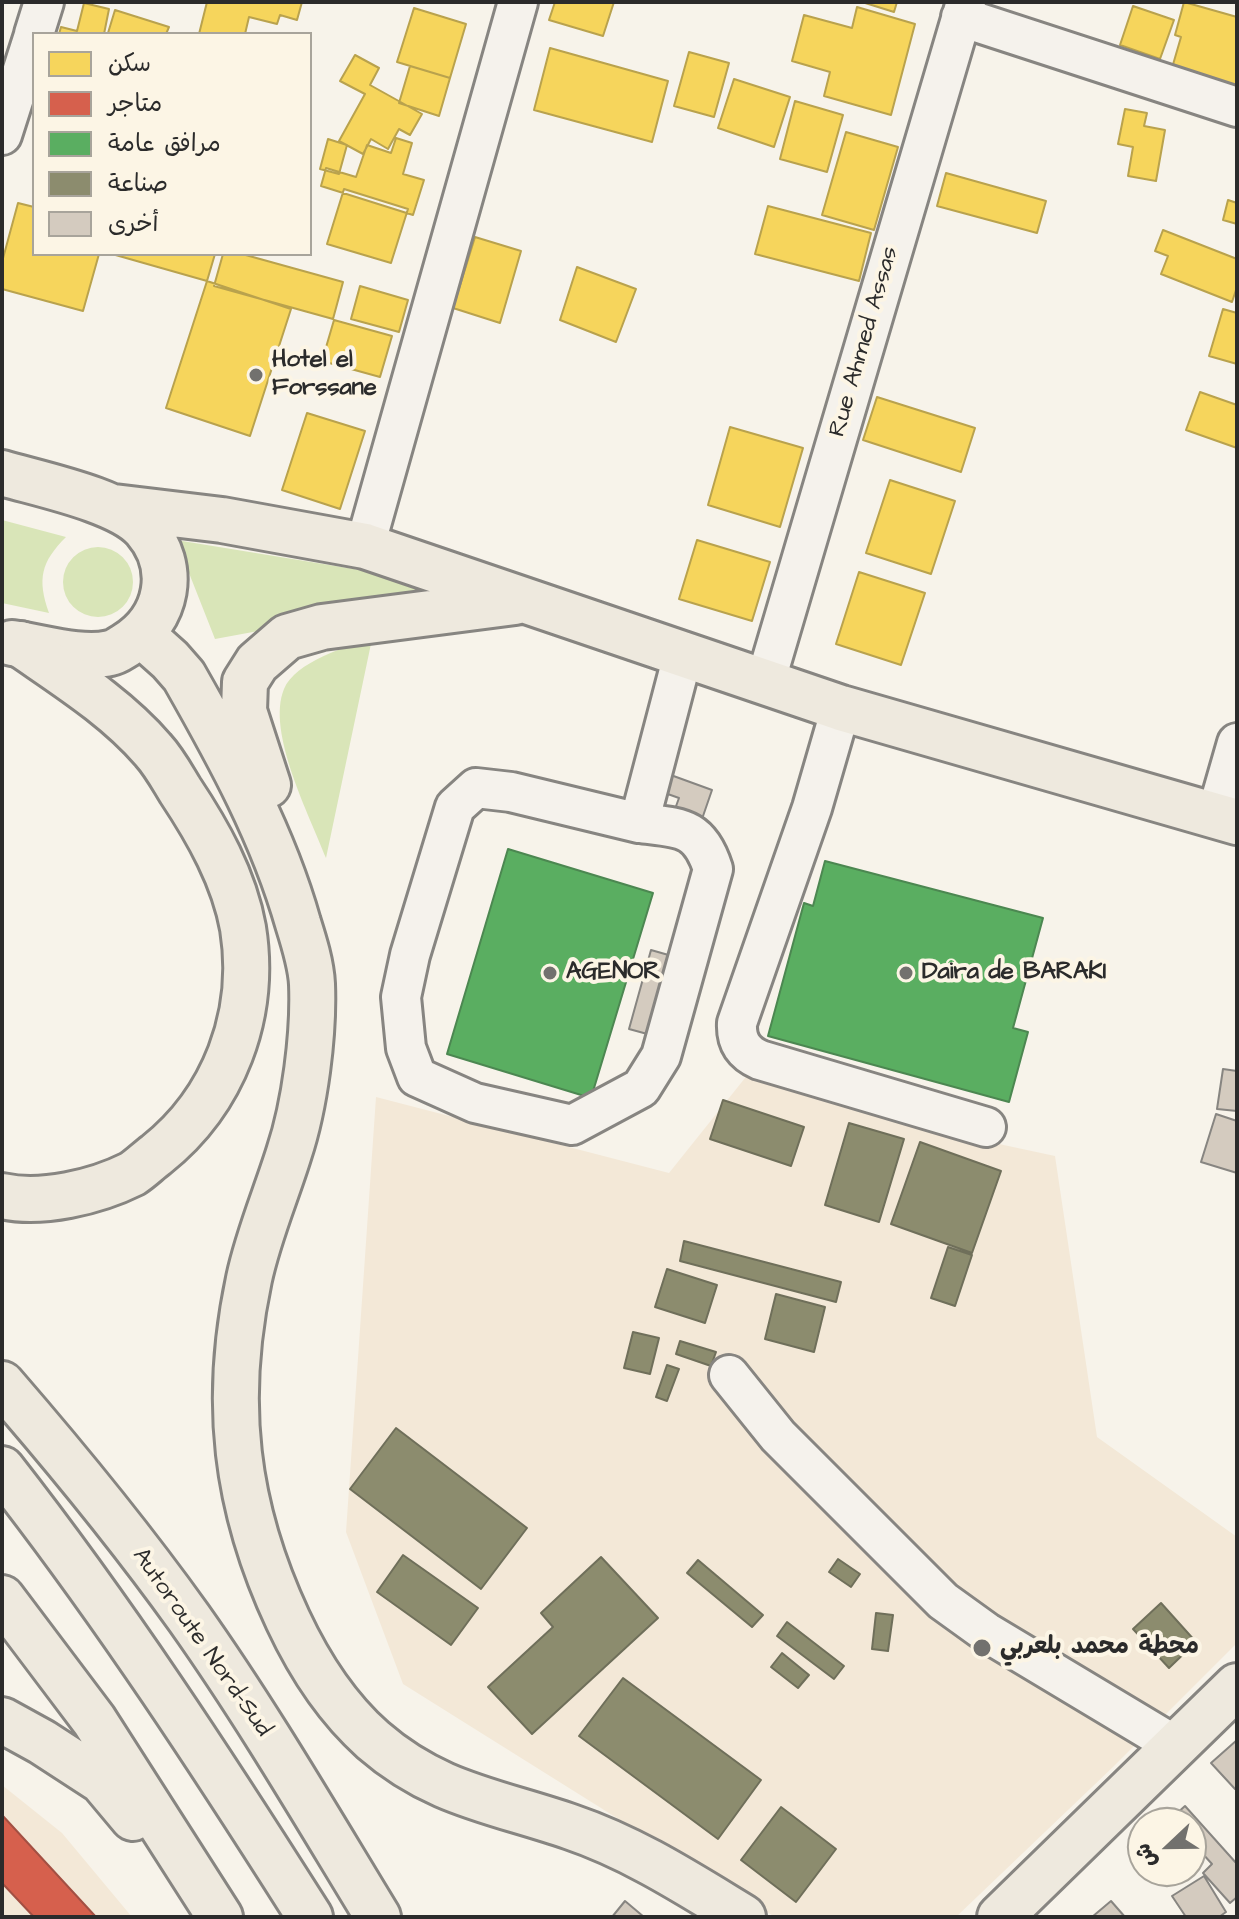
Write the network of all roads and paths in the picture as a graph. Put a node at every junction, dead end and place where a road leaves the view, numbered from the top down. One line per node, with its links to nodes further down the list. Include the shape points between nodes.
1 (44, 2): 4 (street)
2 (518, 2): 10 (street)
3 (963, 10): 6 (street); 15 (street, Rue Ahmed Assas)
4 (35, 32)
5 (32, 40): 7 (street)
6 (1237, 107)
7 (2, 135)
8 (2, 473): 9 (main road)
9 (114, 507): 10 (main road); 12 (main road, via 144,527 165,575 161,605)
10 (365, 546): 11 (main road)
11 (525, 601): 14 (main road); 20 (main road, via 322,627 287,637 257,663 245,682 251,740 303,891)
12 (142, 635): 13 (main road, via 112,653 91,655); 20 (main road, via 184,676 256,812 293,903)
13 (11, 642): 22 (main road, via 107,705 154,750 208,833 229,883 242,928 245,989 234,1046 211,1098 181,1135 134,1173 82,1193 18,1200)
14 (683, 655): 15 (main road); 19 (street)
15 (765, 683): 16 (main road)
16 (841, 708): 18 (main road); 21 (street, via 737,1023 738,1038 746,1052 760,1060)
17 (1237, 743): 18 (street)
18 (1226, 819)
19 (639, 823): 19 (street, via 476,788 455,807 401,997 406,1048 417,1077 475,1103 572,1125 641,1088 661,1056 713,869 706,848 685,829)
20 (312, 981): 33 (main road, via 302,1099 250,1276 234,1400 241,1482 276,1595 327,1689 399,1760 462,1795 612,1843)
21 (986, 1127)
22 (2, 1196)
23 (729, 1375): 29 (street, via 778,1436 943,1601)
24 (2, 1384): 32 (main road, Autoroute Nord-Sud, via 189,1618)
25 (2, 1469): 31 (main road, via 205,1752)
26 (2, 1598): 30 (main road, via 94,1720)
27 (1237, 1686): 29 (main road)
28 (2, 1720): 30 (main road, via 102,1781)
29 (1176, 1746): 34 (main road)
30 (219, 1917)
31 (310, 1917)
32 (378, 1917)
33 (743, 1917)
34 (1000, 1917)

